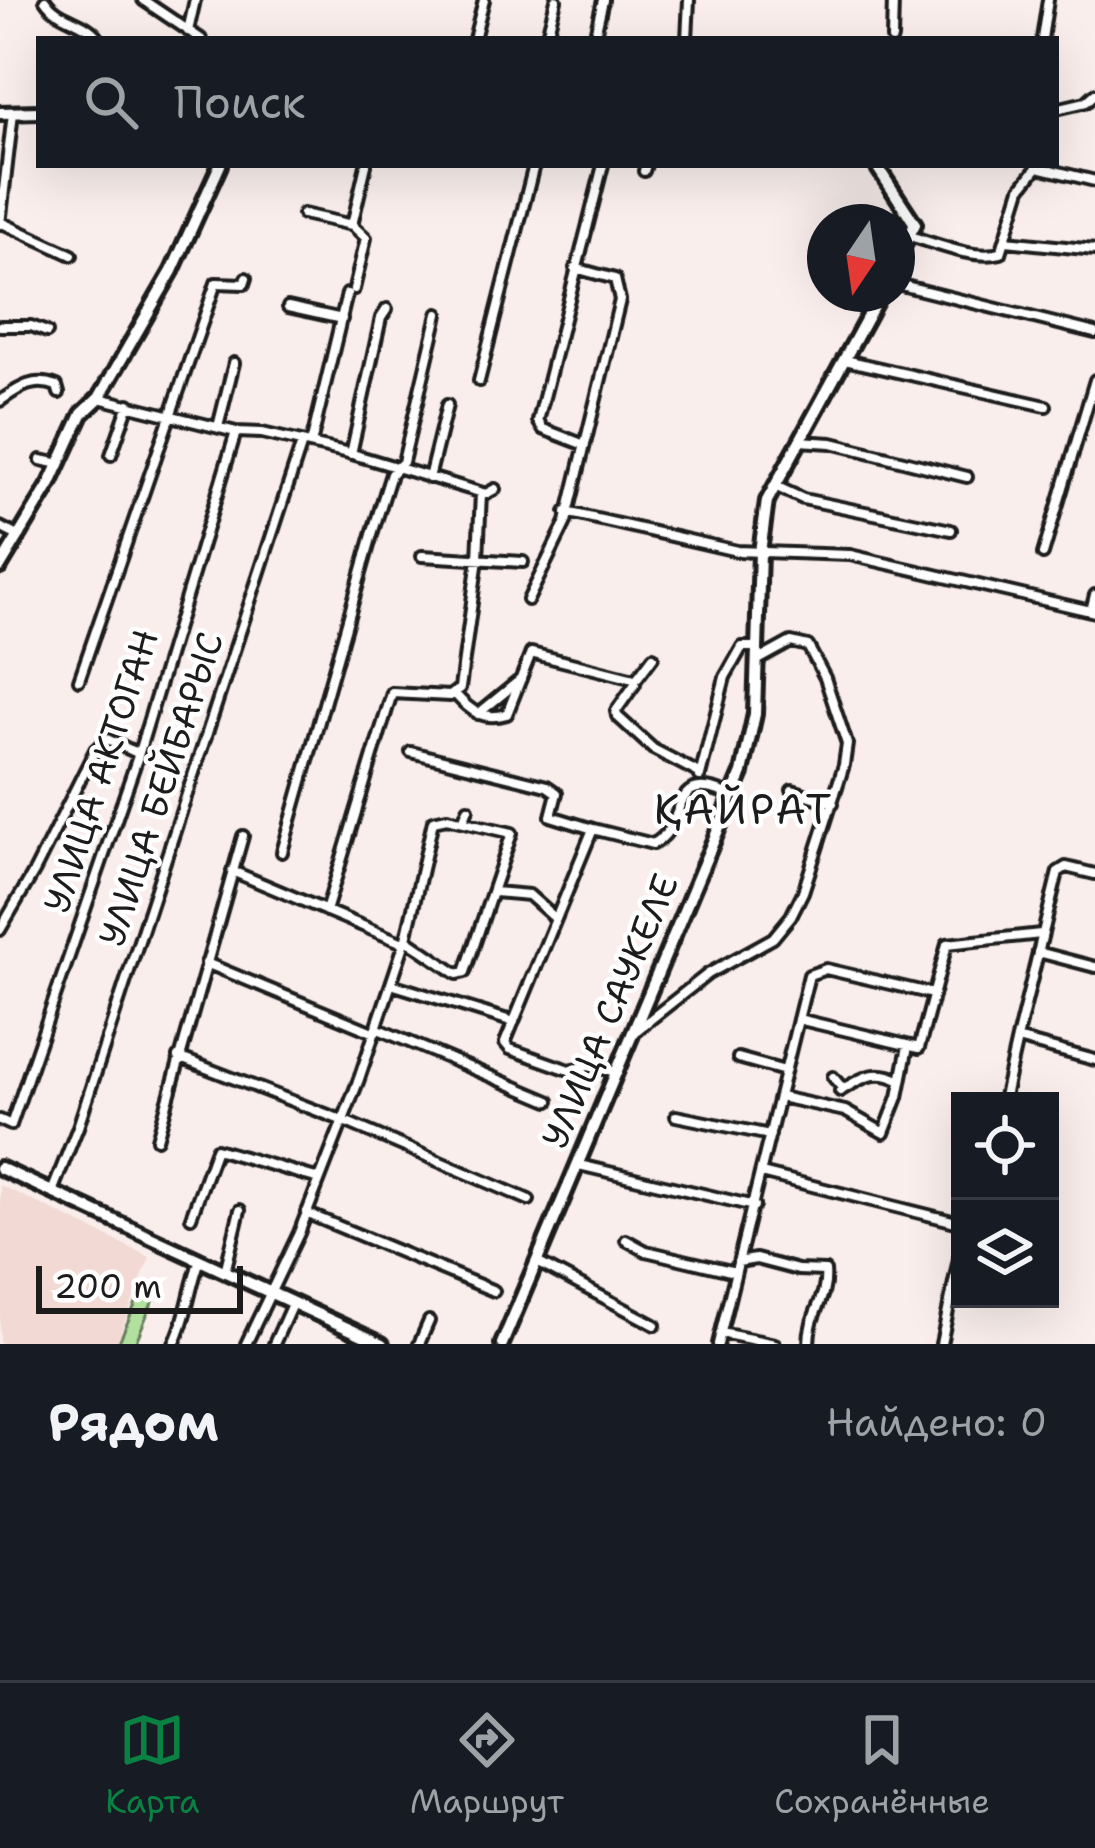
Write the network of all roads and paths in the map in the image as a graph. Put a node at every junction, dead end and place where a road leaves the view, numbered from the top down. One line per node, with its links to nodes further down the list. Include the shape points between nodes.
1 (45, 0): 11 (street)
2 (142, 0): 10 (street)
3 (195, 0): 10 (street)
4 (484, 0): 13 (street)
5 (556, 0): 14 (street)
6 (604, 0): 15 (street)
7 (689, 0): 16 (street)
8 (893, 0): 17 (street)
9 (1048, 0): 18 (street)
10 (188, 31): 12 (street)
11 (97, 36)
12 (196, 36)
13 (475, 36)
14 (546, 36)
15 (595, 36)
16 (687, 36)
17 (892, 36)
18 (1042, 36)
19 (1095, 94): 20 (street)
20 (1059, 108)
21 (36, 112): 22 (street)
22 (6, 113): 33 (street)
23 (219, 168): 55 (street, via 172,271)
24 (365, 168): 34 (street)
25 (533, 168): 53 (street)
26 (602, 168): 39 (street)
27 (878, 168): 31 (street)
28 (1037, 168): 36 (street, via 1021,188)
29 (1046, 168): 30 (street)
30 (1095, 181)
31 (903, 204)
32 (303, 214): 34 (street)
33 (0, 223): 38 (street)
34 (352, 225): 46 (street, УЛИЦА БЕЙБАРЫС, via 366,238)
35 (915, 237): 36 (street, via 996,256)
36 (1006, 241): 37 (street)
37 (1095, 250)
38 (72, 255)
39 (575, 268): 65 (street, via 538,421); 65 (street, via 615,279 620,290)
40 (246, 278): 60 (street, via 216,283)
41 (915, 288): 49 (street)
42 (288, 307): 46 (street)
43 (387, 309): 66 (street)
44 (870, 312): 50 (street, УЛИЦА САУКЕЛЕ)
45 (438, 314): 70 (street)
46 (342, 319): 64 (street, УЛИЦА БЕЙБАРЫС)
47 (0, 326): 48 (street)
48 (47, 332)
49 (1095, 332)
50 (843, 359): 59 (street); 63 (street, УЛИЦА САУКЕЛЕ)
51 (234, 363): 61 (street)
52 (1095, 380): 81 (street)
53 (479, 381)
54 (59, 393): 56 (street, via 39,382)
55 (99, 398): 57 (street); 69 (street, via 82,414)
56 (0, 401)
57 (129, 404): 60 (street); 67 (street)
58 (447, 405): 72 (street)
59 (1046, 406)
60 (170, 416): 61 (street); 92 (street)
61 (218, 428): 62 (street)
62 (236, 432): 64 (street); 99 (street, УЛИЦА АКТОГАН)
63 (799, 441): 71 (street); 73 (street, УЛИЦА САУКЕЛЕ)
64 (306, 444): 66 (street); 147 (street, УЛИЦА БЕЙБАРЫС)
65 (583, 444): 76 (street)
66 (351, 454): 70 (street)
67 (111, 455)
68 (41, 460): 69 (street)
69 (60, 464): 79 (street)
70 (398, 468): 72 (street); 109 (street)
71 (967, 477)
72 (429, 478): 75 (street)
73 (774, 485): 78 (street, via 803,499); 80 (street, УЛИЦА САУКЕЛЕ)
74 (495, 489): 75 (street)
75 (481, 493): 83 (street)
76 (566, 512): 80 (street); 87 (street)
77 (0, 527): 79 (street)
78 (951, 530)
79 (16, 535): 85 (street)
80 (760, 552): 88 (street, via 828,551); 89 (street, УЛИЦА САУКЕЛЕ)
81 (1043, 554)
82 (422, 556): 83 (street)
83 (478, 559): 84 (street); 94 (street)
84 (523, 562)
85 (0, 567)
86 (1095, 595): 88 (street)
87 (528, 600)
88 (1093, 612)
89 (759, 653): 100 (street, via 742,647 729,668); 103 (street, УЛИЦА САУКЕЛЕ, via 750,745); 104 (street, via 791,642 814,654 847,744)
90 (653, 657): 93 (street)
91 (522, 678): 93 (street, via 531,653); 97 (street); 97 (street, via 507,714)
92 (79, 680)
93 (635, 681): 96 (street)
94 (454, 694): 97 (street); 113 (street, via 392,693)
95 (610, 696): 96 (street)
96 (619, 707): 100 (street, via 617,716 653,749)
97 (478, 714)
98 (411, 752): 107 (street, via 547,786 557,793 551,816)
99 (137, 753): 115 (street, via 107,739 95,750); 139 (street, УЛИЦА АКТОГАН, via 11,1125)
100 (699, 773): 101 (street)
101 (701, 785): 103 (street); 107 (street, via 658,843)
102 (792, 790): 104 (street)
103 (733, 796): 125 (street, УЛИЦА САУКЕЛЕ)
104 (833, 803): 125 (street, via 781,931)
105 (468, 809): 106 (street)
106 (463, 821): 112 (street, via 514,835); 116 (street, via 433,821)
107 (592, 829): 114 (street)
108 (243, 836): 110 (street)
109 (282, 852)
110 (232, 871): 113 (street); 118 (street)
111 (1095, 874): 117 (street, via 1061,868)
112 (494, 892): 114 (street, via 529,895); 116 (street, via 461,974)
113 (326, 911): 116 (street)
114 (556, 919): 123 (street)
115 (0, 930)
116 (405, 941): 120 (street)
117 (1037, 941): 119 (street); 121 (street, via 946,944); 126 (street)
118 (206, 963): 124 (street); 128 (street)
119 (1095, 967)
120 (391, 984): 123 (street); 124 (street)
121 (933, 994): 122 (street, via 826,969 809,975); 127 (street, via 922,1046)
122 (799, 1019): 127 (street); 132 (street)
123 (514, 1022): 131 (street, via 510,1049 569,1070)
124 (376, 1030): 137 (street); 140 (street)
125 (637, 1030): 131 (street, УЛИЦА САУКЕЛЕ)
126 (1017, 1039): 130 (street); 135 (street)
127 (908, 1046): 134 (street)
128 (178, 1057): 140 (street); 142 (street)
129 (738, 1058): 132 (street)
130 (1095, 1060)
131 (619, 1072): 143 (street, УЛИЦА САУКЕЛЕ)
132 (786, 1072): 136 (street)
133 (833, 1077): 134 (street, via 842,1090 866,1075)
134 (899, 1080): 136 (street, via 884,1133 844,1112)
135 (1006, 1092)
136 (780, 1097): 141 (street)
137 (549, 1101)
138 (676, 1115): 141 (street)
139 (0, 1120)
140 (343, 1121): 146 (street); 148 (street)
141 (770, 1136): 145 (street)
142 (157, 1139)
143 (579, 1165): 149 (street); 156 (street, УЛИЦА САУКЕЛЕ)
144 (0, 1168): 147 (street)
145 (761, 1174): 149 (street); 153 (street)
146 (319, 1180): 151 (street); 152 (street, via 216,1149)
147 (52, 1192): 155 (street)
148 (529, 1200)
149 (754, 1206): 157 (street)
150 (240, 1210): 158 (street)
151 (306, 1213): 159 (street); 160 (street)
152 (191, 1217)
153 (951, 1221)
154 (626, 1240): 157 (street, via 646,1252)
155 (200, 1260): 158 (street); 166 (street)
156 (537, 1262): 164 (street); 171 (street, УЛИЦА САУКЕЛЕ)
157 (737, 1267): 165 (street); 174 (street, via 756,1259 825,1271)
158 (225, 1272): 160 (street)
159 (494, 1292)
160 (270, 1294): 162 (street); 167 (street)
161 (951, 1295): 175 (street)
162 (292, 1304): 168 (street); 169 (street)
163 (428, 1321): 170 (street)
164 (655, 1325)
165 (721, 1333): 172 (street); 173 (street)
166 (174, 1344)
167 (246, 1344)
168 (274, 1344)
169 (382, 1344)
170 (419, 1344)
171 (502, 1344)
172 (718, 1344)
173 (775, 1344)
174 (809, 1344)
175 (940, 1344)

